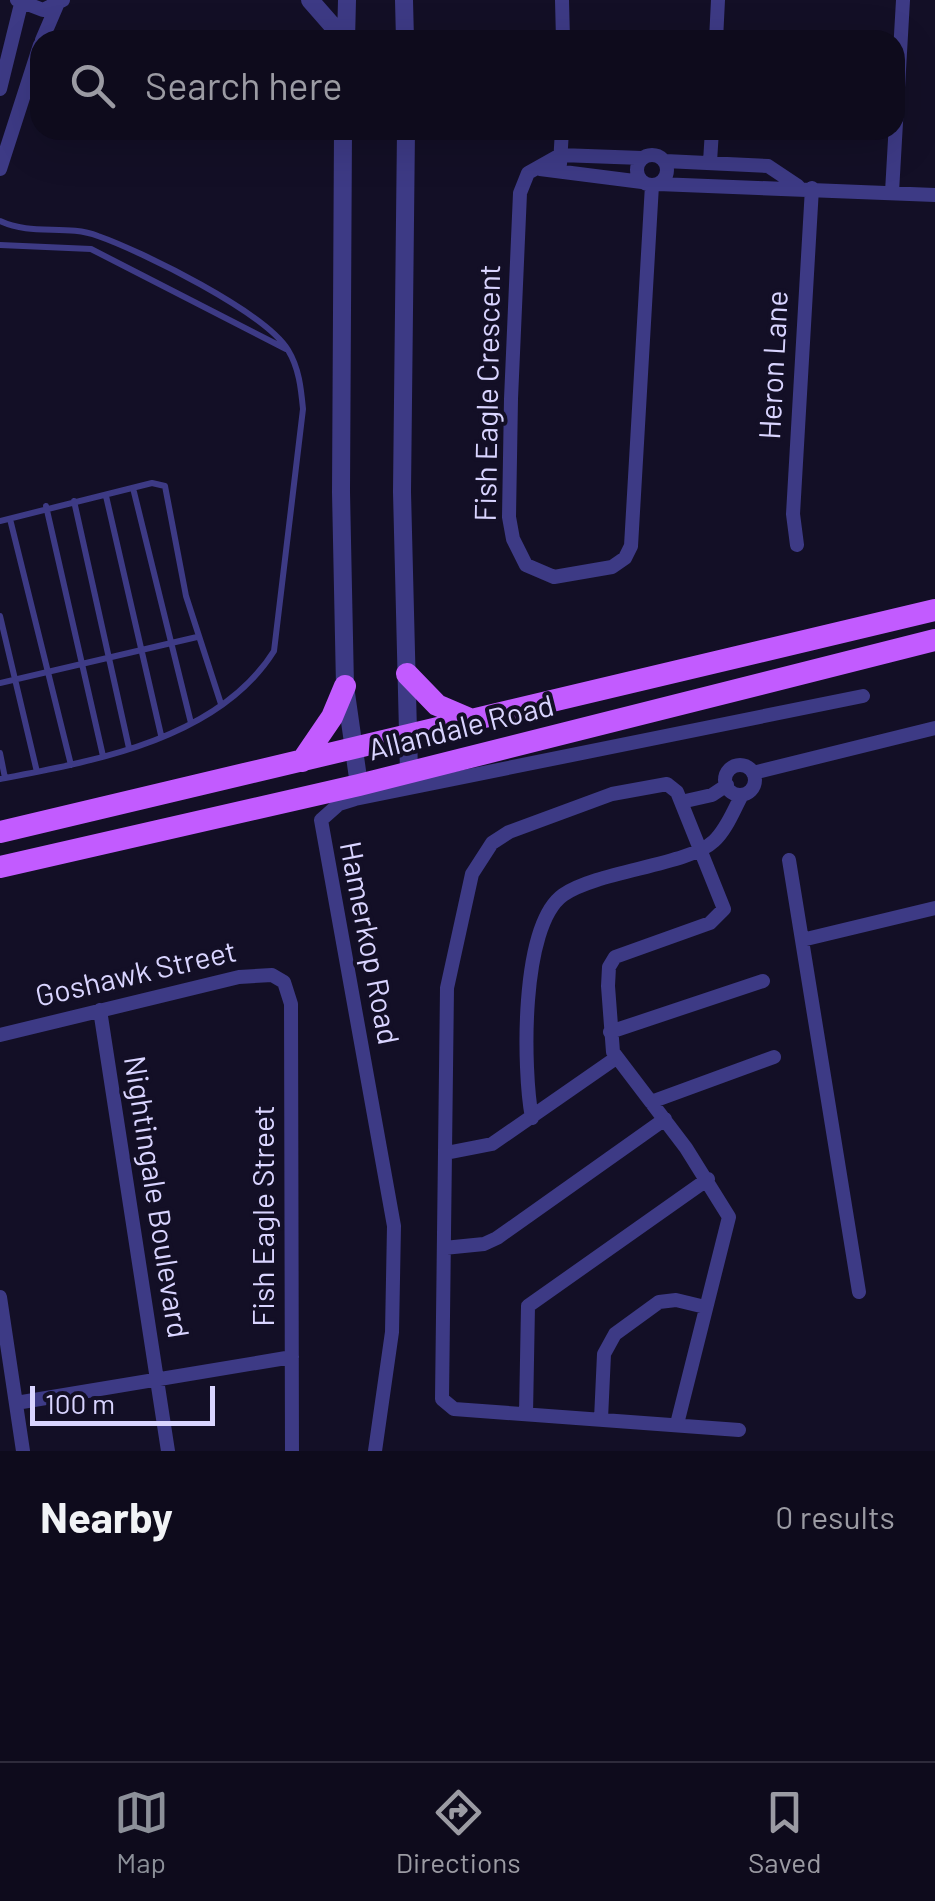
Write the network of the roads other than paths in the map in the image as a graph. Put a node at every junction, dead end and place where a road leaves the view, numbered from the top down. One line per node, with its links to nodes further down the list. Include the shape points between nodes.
1 (310, 0): 10 (street)
2 (347, 0): 11 (street)
3 (404, 0): 12 (street)
4 (562, 0): 13 (street)
5 (718, 0): 14 (street)
6 (903, 0): 15 (street)
7 (19, 2): 8 (street, via 43,10); 17 (street)
8 (60, 2): 9 (street)
9 (47, 30)
10 (336, 30)
11 (346, 30)
12 (404, 30)
13 (562, 30)
14 (716, 30)
15 (901, 30)
16 (30, 76): 27 (street)
17 (0, 89)
18 (343, 140): 60 (street)
19 (406, 140): 57 (street, via 402,492)
20 (561, 140): 23 (street)
21 (711, 140): 26 (street)
22 (895, 140): 32 (street)
23 (560, 156): 24 (street); 28 (street, Fish Eagle Crescent); 29 (street)
24 (642, 158): 25 (street, via 657,154); 30 (street, via 637,167)
25 (665, 160): 26 (street); 30 (street, via 668,171)
26 (710, 162): 31 (street, via 768,166)
27 (0, 169)
28 (540, 169): 29 (street); 30 (street, Fish Eagle Crescent, via 526,176 520,193 509,518 526,565 545,576 604,570 631,546)
29 (559, 174): 30 (street)
30 (651, 184): 31 (street)
31 (806, 187): 32 (street); 47 (street, Heron Lane)
32 (892, 192): 33 (street)
33 (935, 195)
34 (0, 221): 36 (lane, via 18,229 96,235)
35 (0, 245): 38 (lane, via 91,249)
36 (190, 280): 37 (lane); 38 (lane)
37 (211, 292): 39 (lane); 40 (lane, via 251,315)
38 (181, 296): 39 (lane)
39 (202, 306): 40 (lane)
40 (288, 349): 62 (lane, via 303,409 274,650 256,679)
41 (133, 488): 42 (lane); 50 (lane, via 165,486); 52 (lane)
42 (106, 496): 43 (lane); 53 (lane)
43 (74, 501): 44 (lane); 54 (lane)
44 (46, 506): 45 (lane); 55 (lane)
45 (10, 519): 46 (lane); 56 (lane)
46 (0, 521)
47 (797, 545)
48 (935, 610): 63 (main road, Allandale Road)
49 (0, 616): 58 (lane)
50 (198, 637): 52 (lane); 62 (lane)
51 (935, 640): 75 (main road, Allandale Road)
52 (169, 644): 53 (lane); 64 (lane)
53 (139, 651): 54 (lane); 66 (lane)
54 (108, 658): 55 (lane); 68 (lane)
55 (80, 664): 56 (lane); 71 (lane)
56 (49, 674): 58 (lane); 73 (lane)
57 (408, 674): 63 (main road, via 437,705); 67 (street)
58 (16, 680): 59 (lane); 74 (lane)
59 (0, 682)
60 (346, 686): 69 (street); 72 (main road)
61 (863, 696): 116 (street, Hamerkop Road, via 347,801 322,820 394,1226 392,1332)
62 (221, 704): 64 (lane)
63 (472, 720): 67 (main road, Allandale Road)
64 (191, 724): 66 (lane)
65 (935, 728): 76 (street)
66 (161, 735): 68 (lane)
67 (408, 736): 69 (main road, Allandale Road); 75 (street)
68 (129, 748): 71 (lane)
69 (355, 748): 72 (main road, Allandale Road); 78 (street)
70 (0, 753): 77 (lane)
71 (103, 756): 73 (lane)
72 (302, 761): 82 (main road, Allandale Road)
73 (72, 765): 74 (lane)
74 (37, 772): 77 (lane)
75 (409, 772): 78 (main road, Allandale Road)
76 (753, 773): 79 (street, via 736,766); 80 (street, via 754,786)
77 (3, 778)
78 (359, 784): 83 (main road, Allandale Road)
79 (726, 785): 80 (street); 81 (street)
80 (742, 795): 84 (street, via 716,839)
81 (681, 802): 84 (street); 100 (street, via 667,784 612,794 504,834 480,860 448,976)
82 (0, 832)
83 (110, 842): 85 (main road); 87 (main road, Allandale Road)
84 (702, 848): 93 (street, via 722,896 722,914 615,958 609,967); 98 (street, via 579,887 549,911 531,980)
85 (0, 852)
86 (789, 860): 89 (street)
87 (0, 867)
88 (935, 908): 89 (street)
89 (802, 940): 103 (street)
90 (763, 981): 93 (street)
91 (284, 982): 92 (street, Goshawk Street, via 258,974); 106 (street, Fish Eagle Street, via 292,1004)
92 (100, 1010): 94 (street, Goshawk Street); 107 (street, Nightingale Boulevard)
93 (610, 1032): 96 (street)
94 (0, 1034)
95 (774, 1057): 97 (street)
96 (616, 1058): 97 (street); 98 (street)
97 (651, 1102): 99 (street)
98 (532, 1118): 100 (street, via 486,1147)
99 (665, 1119): 101 (street); 102 (street, via 497,1238)
100 (446, 1153): 102 (street)
101 (708, 1179): 105 (street, via 729,1217); 109 (street, via 528,1306)
102 (444, 1248): 109 (street, via 443,1402 454,1409)
103 (859, 1292)
104 (0, 1297): 108 (street)
105 (705, 1307): 110 (street, via 659,1302 615,1334 604,1354); 111 (street)
106 (292, 1357): 107 (street); 115 (street, Fish Eagle Street)
107 (157, 1380): 108 (street); 114 (street, Nightingale Boulevard)
108 (16, 1403): 113 (street)
109 (526, 1414): 110 (street)
110 (601, 1419): 111 (street)
111 (677, 1424): 112 (street)
112 (740, 1430)
113 (24, 1451)
114 (168, 1451)
115 (292, 1451)
116 (375, 1451)

